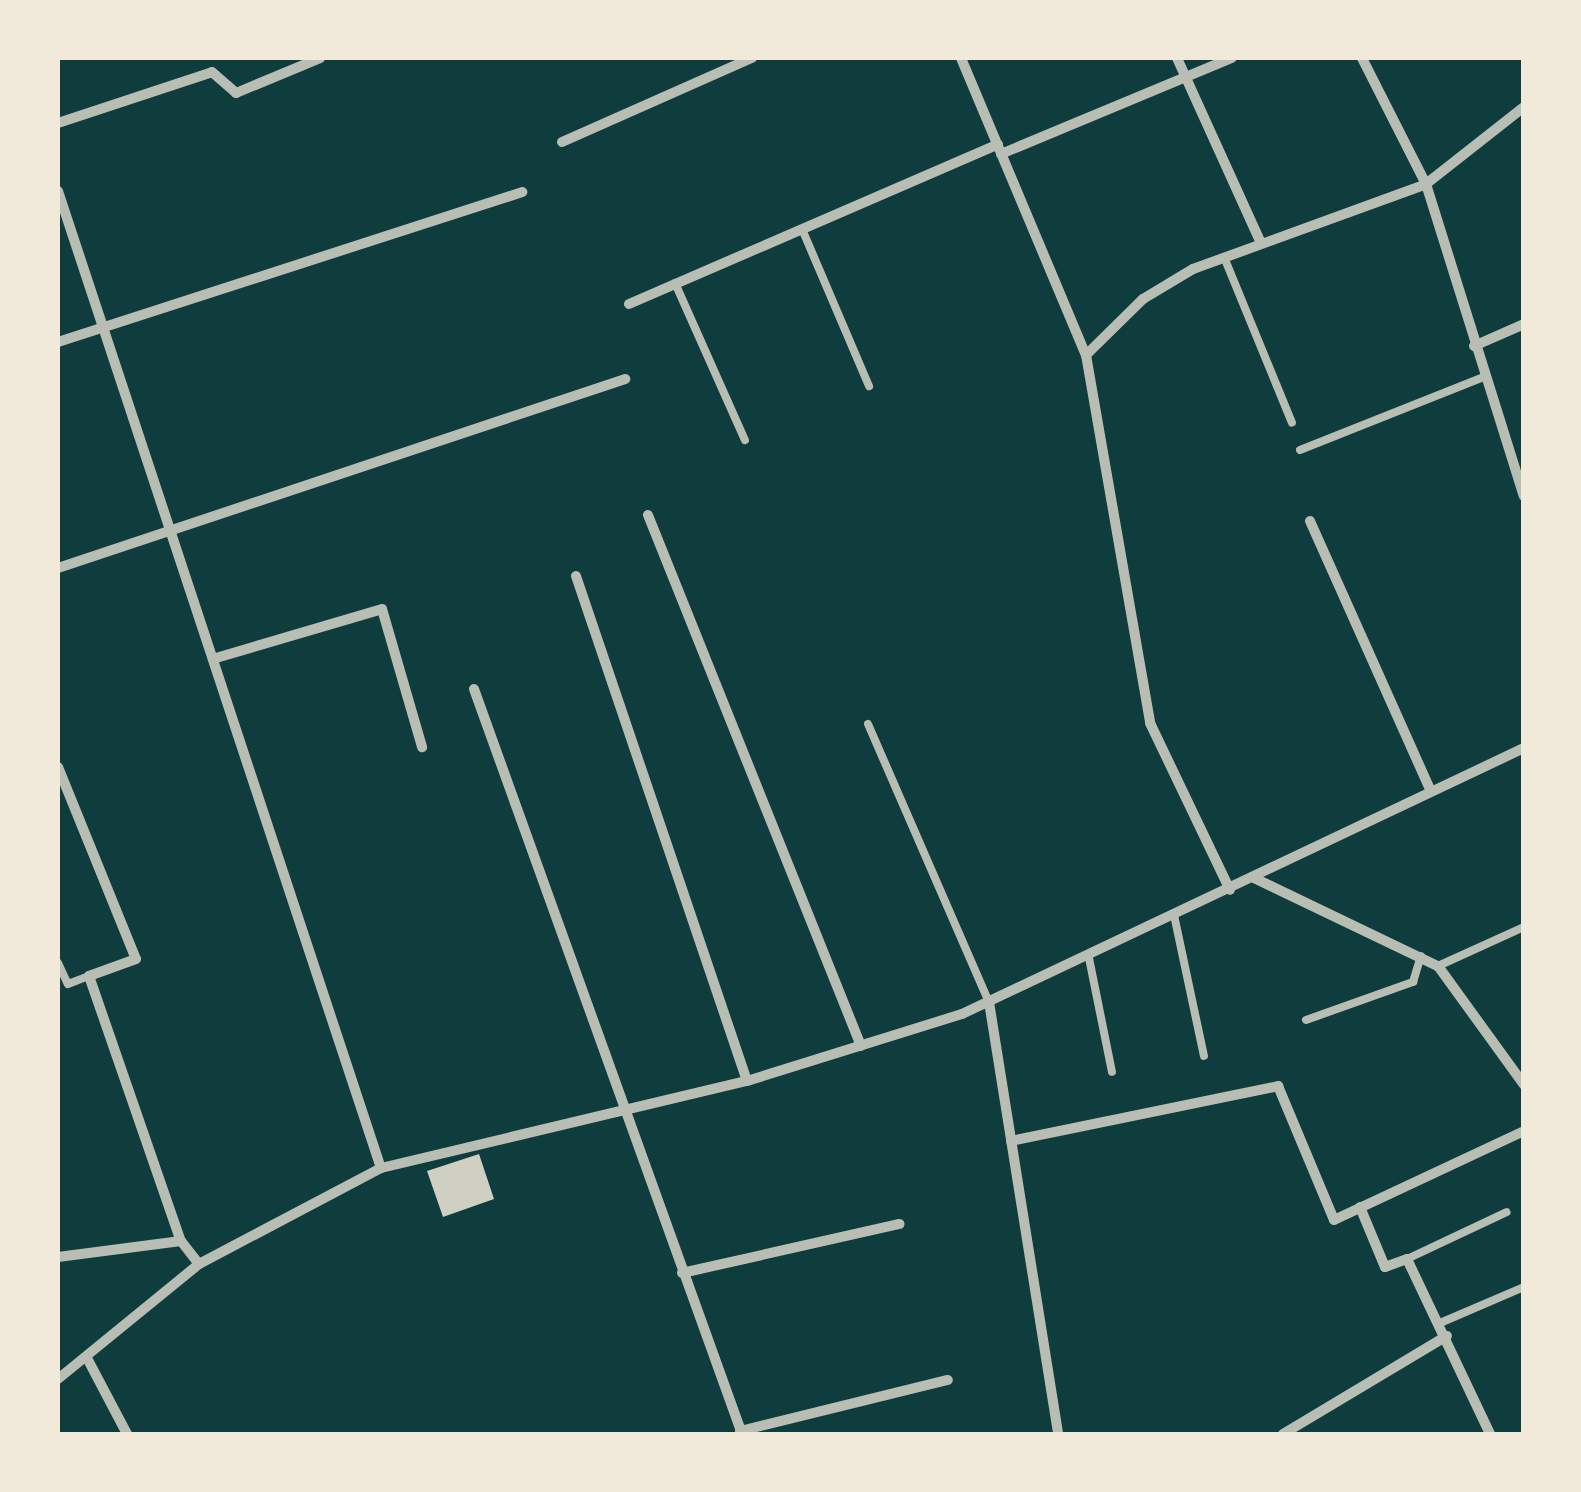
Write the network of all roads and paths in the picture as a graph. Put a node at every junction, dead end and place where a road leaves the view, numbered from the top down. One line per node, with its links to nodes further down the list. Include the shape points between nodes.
1 (320, 58): 9 (street, via 236,93 212,72)
2 (752, 58): 10 (street)
3 (961, 58): 11 (street)
4 (1178, 58): 7 (street)
5 (1232, 58): 7 (street)
6 (1362, 58): 12 (street)
7 (1186, 77): 11 (street); 16 (street)
8 (1524, 107): 12 (street)
9 (58, 123)
10 (562, 142)
11 (1000, 149): 15 (street); 24 (street)
12 (1426, 184): 16 (street); 23 (street)
13 (58, 191): 21 (street)
14 (522, 192): 21 (street)
15 (802, 229): 18 (street); 27 (lane)
16 (1261, 244): 17 (street)
17 (1224, 257): 24 (street, via 1143,298); 28 (lane)
18 (675, 284): 19 (street); 29 (lane)
19 (628, 304)
20 (1524, 324): 23 (street)
21 (105, 326): 22 (street); 35 (street)
22 (58, 342)
23 (1474, 346): 25 (street)
24 (1086, 355): 46 (street, via 1150,723)
25 (1483, 377): 30 (lane); 31 (street)
26 (625, 379): 35 (street)
27 (870, 386)
28 (1292, 423)
29 (745, 440)
30 (1300, 450)
31 (1520, 473): 32 (street)
32 (1524, 496)
33 (648, 515): 56 (street)
34 (1310, 521): 44 (street)
35 (174, 526): 36 (street); 38 (street)
36 (58, 568)
37 (576, 576): 59 (street)
38 (216, 658): 41 (street, via 382,609); 64 (street)
39 (474, 690): 61 (street)
40 (868, 724): 54 (lane)
41 (422, 747)
42 (1524, 748): 44 (street)
43 (58, 767): 53 (street, via 136,959)
44 (1431, 791): 45 (street)
45 (1254, 878): 46 (street); 49 (street)
46 (1230, 890): 47 (street)
47 (1174, 915): 50 (street); 57 (lane)
48 (1524, 927): 52 (lane)
49 (1422, 956): 52 (street); 55 (lane, via 1412,982)
50 (1089, 958): 54 (street); 58 (lane)
51 (58, 963): 53 (lane, via 68,984)
52 (1438, 966): 60 (street)
53 (90, 976): 68 (street)
54 (989, 1002): 56 (street); 63 (street)
55 (1306, 1020)
56 (860, 1046): 59 (street)
57 (1204, 1056)
58 (1112, 1072)
59 (747, 1081): 61 (street)
60 (1524, 1085)
61 (621, 1109): 64 (street); 72 (street)
62 (1524, 1131): 65 (street)
63 (1011, 1142): 65 (street, via 1278,1086 1334,1220); 81 (street)
64 (381, 1168): 71 (street)
65 (1360, 1207): 70 (street, via 1386,1267)
66 (1507, 1212): 70 (lane)
67 (900, 1224): 72 (street)
68 (181, 1241): 69 (street); 71 (street)
69 (58, 1257)
70 (1407, 1258): 74 (street)
71 (199, 1264): 76 (street)
72 (682, 1273): 79 (street)
73 (1524, 1287): 74 (lane)
74 (1440, 1323): 75 (street)
75 (1448, 1336): 82 (street); 83 (street)
76 (87, 1358): 77 (street); 80 (street)
77 (58, 1379)
78 (948, 1380): 79 (street)
79 (741, 1433)
80 (127, 1434)
81 (1058, 1434)
82 (1283, 1434)
83 (1490, 1434)

